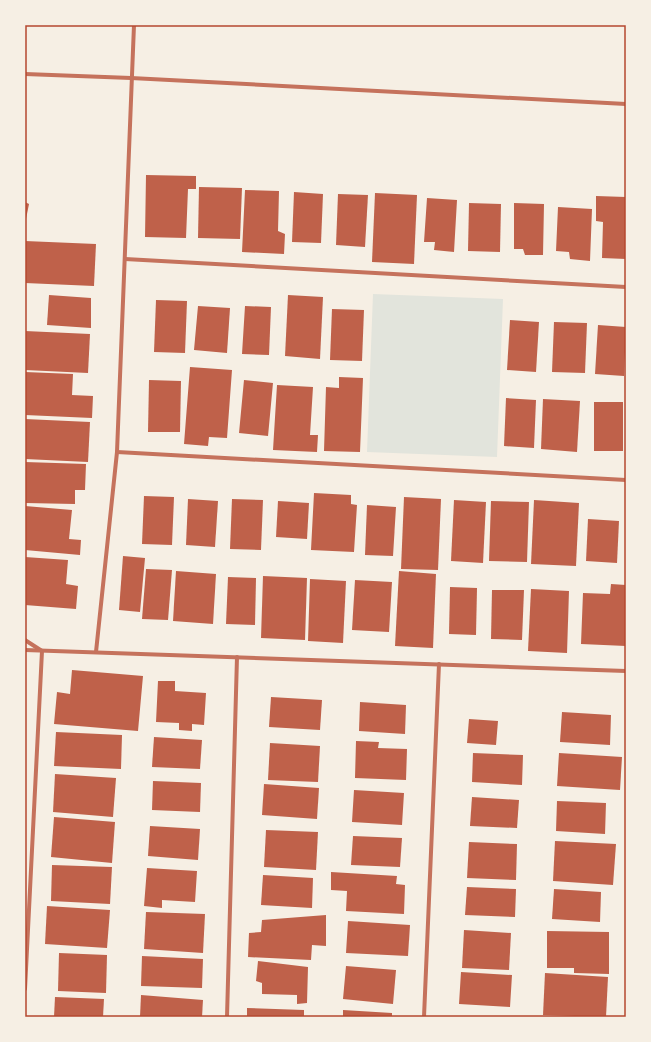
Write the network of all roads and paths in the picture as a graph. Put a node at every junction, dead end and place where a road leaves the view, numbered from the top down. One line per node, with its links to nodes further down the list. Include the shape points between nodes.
1 (134, 25): 3 (street)
2 (25, 74): 3 (street)
3 (131, 78): 4 (street); 5 (street)
4 (626, 104)
5 (125, 259): 6 (street); 7 (street)
6 (626, 287)
7 (117, 452): 8 (street); 12 (street)
8 (626, 480)
9 (25, 640): 11 (street)
10 (25, 650): 11 (street)
11 (42, 651): 12 (street); 16 (street)
12 (96, 652): 13 (street)
13 (237, 657): 14 (street); 17 (street)
14 (439, 664): 15 (street); 18 (street)
15 (626, 670)
16 (25, 989)
17 (227, 1017)
18 (424, 1017)

